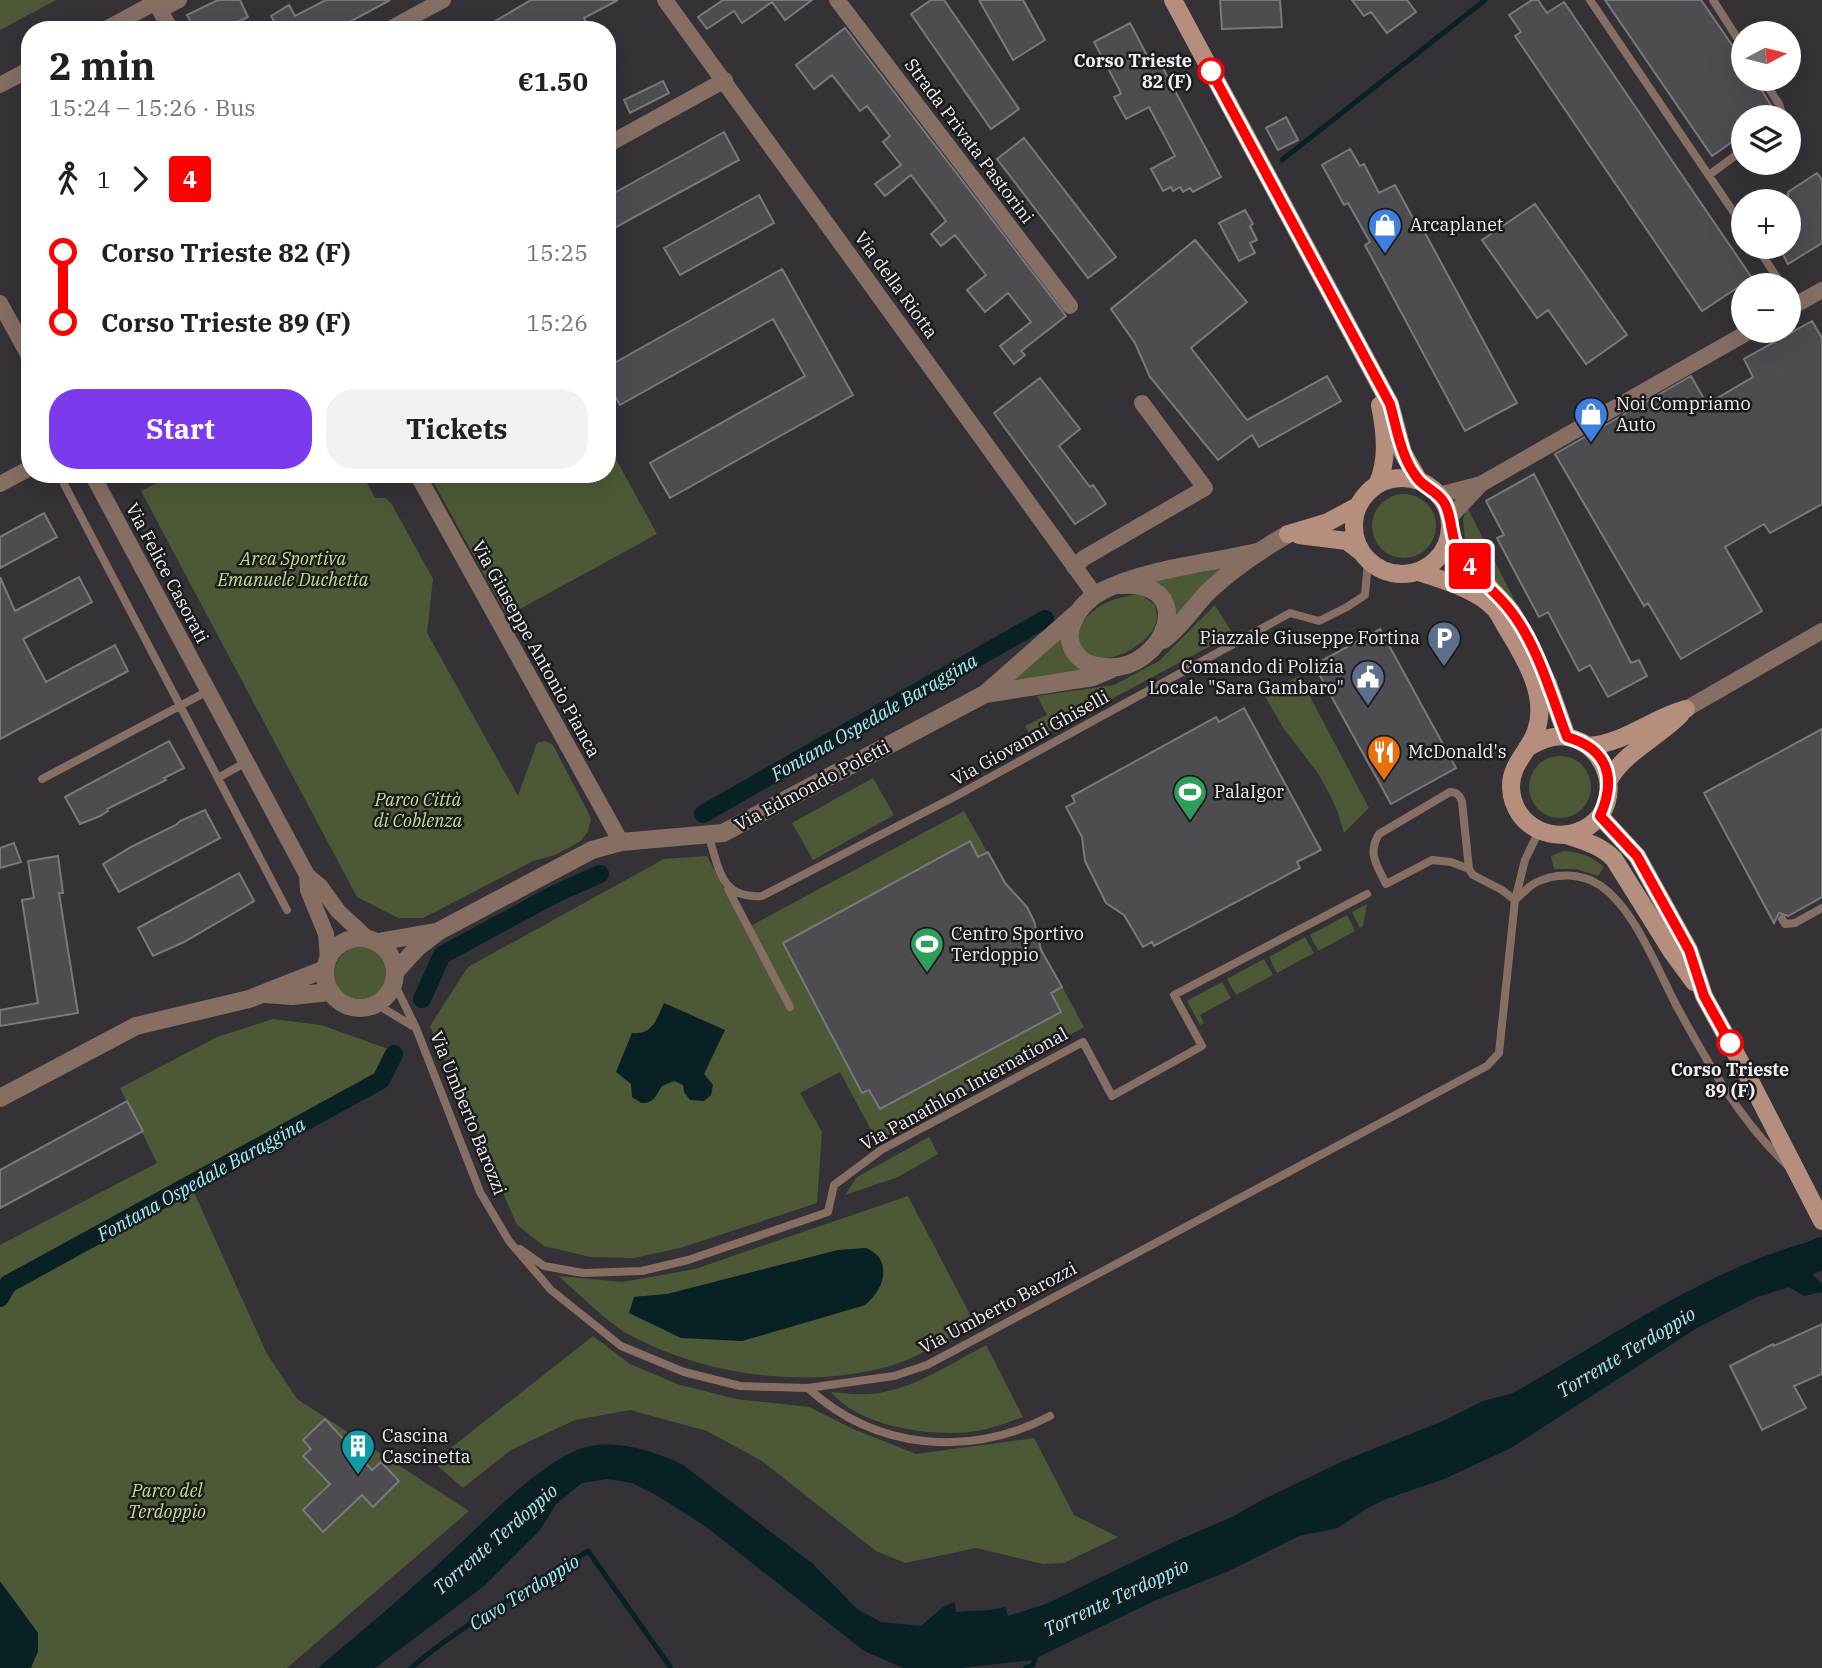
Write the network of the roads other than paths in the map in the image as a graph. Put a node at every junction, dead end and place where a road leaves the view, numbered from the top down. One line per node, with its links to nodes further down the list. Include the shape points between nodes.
1 (179, 0): 8 (street)
2 (443, 0): 12 (street)
3 (665, 0): 15 (street, Via della Riotta)
4 (858, 0): 9 (street)
5 (1173, 0): 27 (main road)
6 (1590, 0): 19 (lane)
7 (1713, 0): 13 (lane)
8 (157, 4): 10 (street); 11 (street)
9 (840, 4): 24 (street, Strada Privata Pastorini)
10 (122, 21)
11 (166, 21)
12 (404, 21)
13 (1731, 28)
14 (21, 74): 16 (street)
15 (725, 80): 17 (street); 43 (street, Via della Riotta)
16 (0, 85)
17 (616, 140)
18 (1731, 159): 19 (lane)
19 (1709, 175): 20 (lane)
20 (1731, 208)
21 (1822, 290): 22 (street)
22 (1801, 299)
23 (0, 303): 25 (street)
24 (1070, 306)
25 (21, 342)
26 (1731, 342): 35 (street)
27 (1369, 368): 30 (main road, via 1390,404 1403,453); 36 (main road, via 1383,422 1384,471)
28 (1142, 403): 43 (street, via 1205,488)
29 (21, 473): 33 (street)
30 (1419, 481): 36 (main road, via 1390,479); 37 (main road)
31 (97, 483): 51 (street, Via Felice Casorati)
32 (422, 483): 66 (street, Via Giuseppe Antonio Pianca)
33 (0, 484)
34 (64, 484): 53 (lane)
35 (1481, 484): 37 (street); 39 (street)
36 (1377, 485): 38 (main road)
37 (1439, 495): 39 (main road)
38 (1358, 506): 40 (main road, via 1328,522); 42 (main road, via 1354,529)
39 (1450, 524): 44 (main road, via 1441,556); 55 (main road, via 1459,554 1511,611 1526,635)
40 (1288, 534): 41 (street); 42 (main road, via 1347,541)
41 (1257, 552): 45 (street, via 1142,576); 49 (street, via 1208,592)
42 (1364, 556): 44 (main road, via 1390,573); 69 (lane, Via Giovanni Ghiselli, via 1364,595 1347,607 1319,621 1290,613 956,796 762,896 741,896)
43 (1074, 567): 46 (street, Via della Riotta)
44 (1419, 572): 57 (main road, via 1470,591 1495,609 1537,690 1536,731)
45 (1120, 585): 46 (street); 49 (street, via 1150,587 1164,602 1167,622)
46 (1095, 595): 47 (street)
47 (1078, 612): 50 (street, via 1069,632 1075,653 1092,666); 52 (street, Via Edmondo Poletti)
48 (1822, 631): 54 (street)
49 (1159, 642): 50 (street, via 1140,659)
50 (1114, 668): 52 (street, Via Edmondo Poletti, via 1093,677)
51 (208, 691): 53 (lane); 58 (street, Via Felice Casorati)
52 (985, 694): 64 (street, Via Edmondo Poletti, via 723,832)
53 (180, 706): 59 (lane); 60 (lane)
54 (1686, 709): 56 (main road, via 1667,714 1622,739); 61 (main road, via 1615,767)
55 (1567, 737): 56 (main road); 57 (main road, via 1548,738)
56 (1588, 746): 61 (main road, via 1603,762)
57 (1527, 748): 63 (main road, via 1513,771 1511,791 1517,811)
58 (246, 762): 59 (lane); 68 (street, Via Felice Casorati)
59 (218, 778): 73 (lane)
60 (42, 779)
61 (1609, 780): 62 (main road, via 1608,799)
62 (1600, 816): 65 (main road, via 1579,832); 81 (main road, via 1637,856 1689,950)
63 (1539, 831): 65 (main road); 71 (lane, Via Umberto Barozzi, via 1525,860)
64 (708, 834): 66 (street, Via Edmondo Poletti); 69 (lane)
65 (1566, 835): 81 (main road, via 1589,842 1614,859)
66 (621, 842): 75 (street, Via Edmondo Poletti, via 592,850)
67 (1469, 869): 67 (lane, via 1432,860 1386,884 1374,859 1373,844 1379,834 1450,792 1460,795 1462,802); 71 (lane)
68 (307, 875): 76 (street, via 338,911); 77 (street, via 308,890 326,934)
69 (727, 888): 83 (lane)
70 (1367, 894): 88 (lane, Via Panathlon International, via 1174,995 1202,1046 1112,1096 1083,1042 881,1150 834,1185 828,1212 688,1260 642,1270 583,1273 544,1266)
71 (1515, 900): 86 (lane, via 1534,884 1568,875 1586,878 1619,902 1719,1079 1765,1145); 89 (lane, Via Umberto Barozzi, via 1499,1053 1487,1066 927,1365 894,1376)
72 (1822, 908): 74 (lane, via 1794,923 1785,924)
73 (287, 910)
74 (1782, 919)
75 (439, 931): 76 (street, Via Edmondo Poletti); 78 (street, Via Edmondo Poletti, via 416,948)
76 (372, 940): 77 (street, via 344,941); 78 (street, via 393,959)
77 (327, 963): 79 (street); 80 (street)
78 (395, 977): 82 (street, via 389,993); 84 (lane, Via Umberto Barozzi)
79 (330, 992): 80 (street); 82 (street, via 359,1009)
80 (265, 994): 85 (street, via 136,1026)
81 (1704, 996): 86 (main road)
82 (376, 1004): 84 (lane, Via Umberto Barozzi)
83 (790, 1007)
84 (416, 1028): 88 (lane, Via Umberto Barozzi, via 480,1192)
85 (0, 1098)
86 (1801, 1180): 87 (main road)
87 (1822, 1222)
88 (509, 1241): 89 (lane, Via Umberto Barozzi, via 551,1290 621,1346 684,1372 740,1386)
89 (808, 1388): 90 (lane, via 828,1406 858,1422 915,1441 1000,1436)
90 (1050, 1416)

